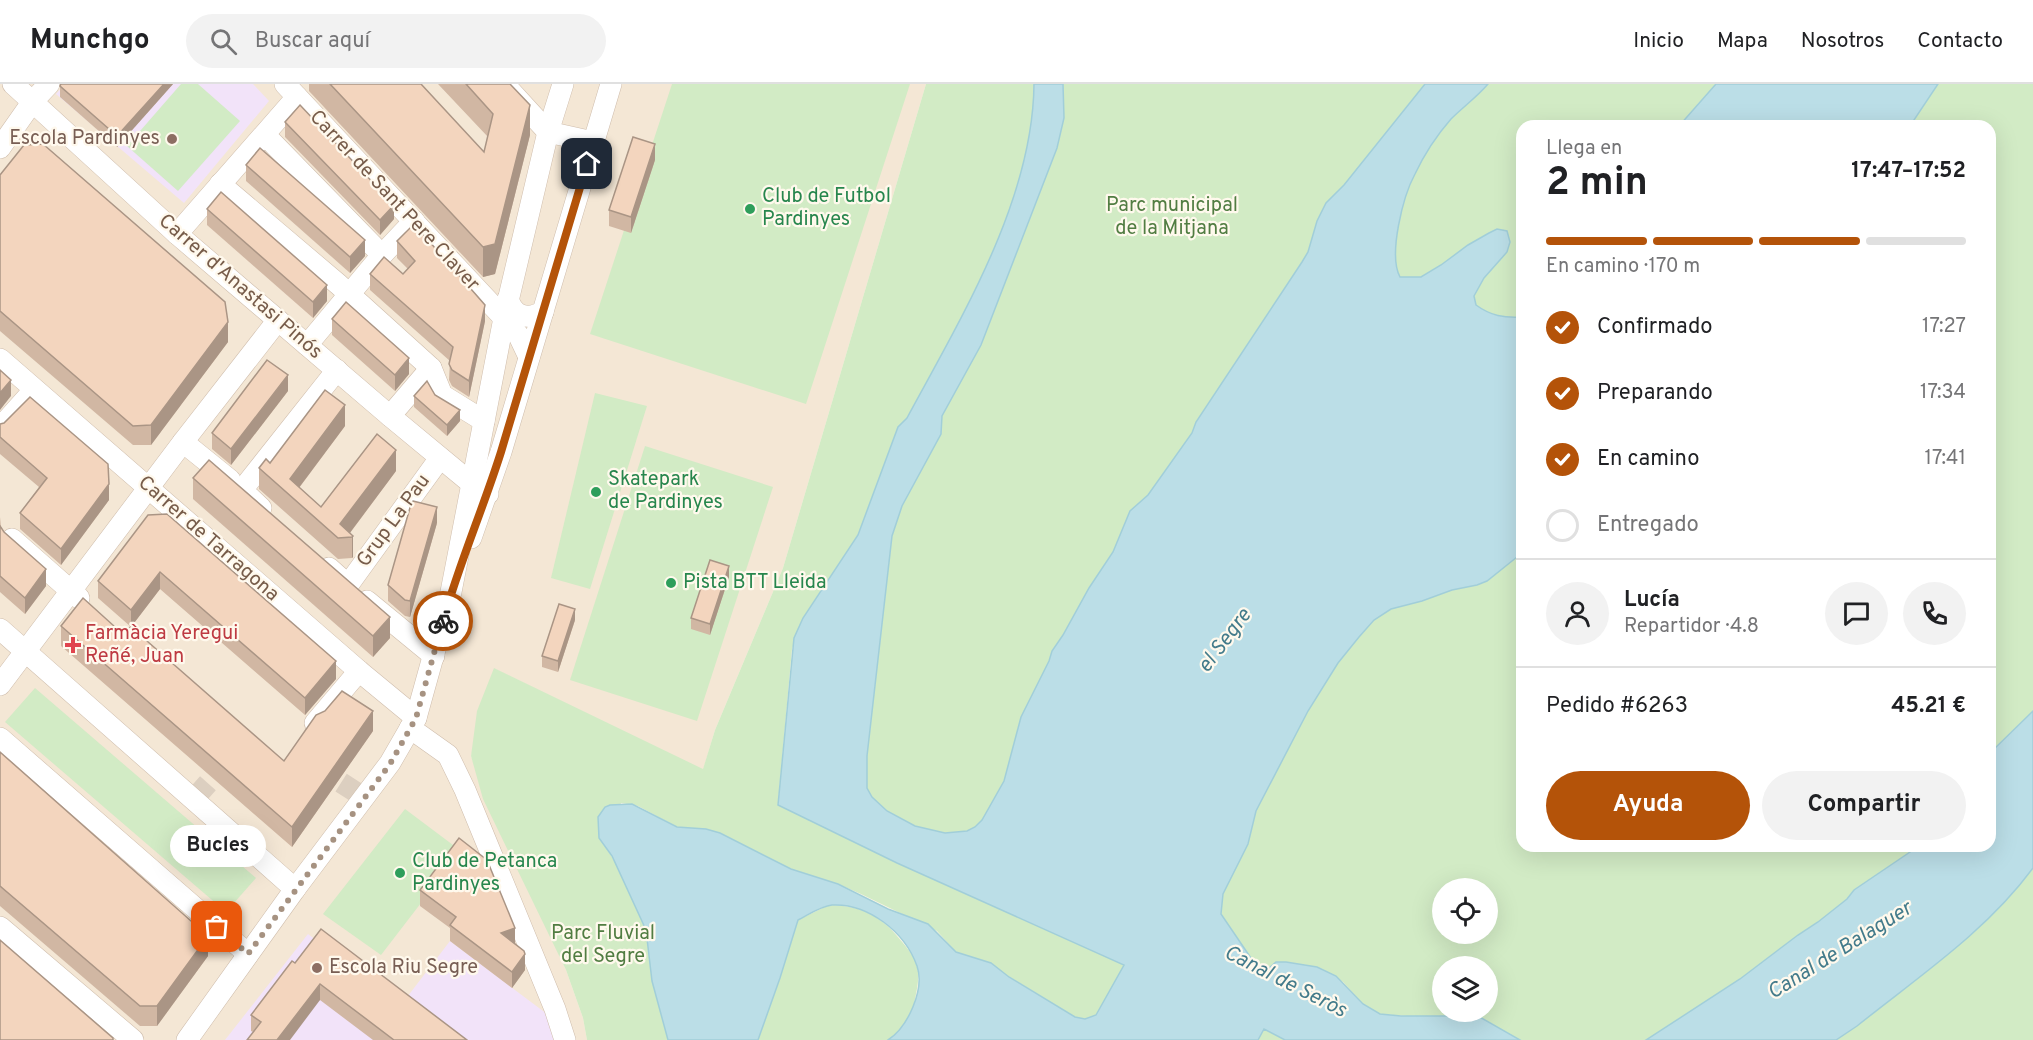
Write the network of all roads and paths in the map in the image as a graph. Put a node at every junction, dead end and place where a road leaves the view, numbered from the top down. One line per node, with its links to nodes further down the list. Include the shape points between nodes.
1 (13, 84): 7 (street, Carrer d'Anastasi Pinós)
2 (49, 84): 7 (street)
3 (504, 84): 8 (street)
4 (563, 84): 8 (street)
5 (611, 84): 10 (street)
6 (291, 90): 9 (street); 13 (street, Carrer de Sant Pere Claver)
7 (33, 101): 11 (street); 14 (street, Carrer d'Anastasi Pinós)
8 (548, 132): 10 (street); 17 (street)
9 (265, 135): 12 (street); 15 (street)
10 (593, 142): 18 (street)
11 (0, 148)
12 (220, 184): 14 (street); 16 (street)
13 (414, 221): 15 (street); 17 (street, Carrer de Sant Pere Claver)
14 (177, 234): 19 (street, Carrer d'Anastasi Pinós)
15 (382, 255): 16 (street)
16 (350, 295): 20 (street); 23 (street)
17 (506, 308): 18 (street, via 524,317); 21 (street); 27 (street)
18 (543, 312): 21 (street)
19 (278, 320): 20 (street, Carrer d'Anastasi Pinós); 29 (street)
20 (307, 345): 24 (street, Carrer d'Anastasi Pinós)
21 (529, 357): 32 (street)
22 (0, 359): 25 (street, Carrer de Tarragona)
23 (431, 368): 26 (street); 27 (street, via 442,395)
24 (337, 370): 26 (street, Carrer d'Anastasi Pinós); 33 (street)
25 (34, 390): 28 (street); 31 (street, Carrer de Tarragona)
26 (390, 416): 30 (street, Carrer d'Anastasi Pinós)
27 (484, 421): 32 (street)
28 (0, 428)
29 (183, 442): 31 (street); 33 (street)
30 (440, 458): 32 (street, Carrer d'Anastasi Pinós); 37 (street, Grup La Pau)
31 (149, 488): 38 (street); 43 (street, Carrer de Tarragona)
32 (480, 489): 42 (street)
33 (242, 490): 34 (street)
34 (277, 522)
35 (12, 539): 38 (street)
36 (313, 553): 37 (street, Grup La Pau)
37 (348, 585): 42 (street, Grup La Pau)
38 (70, 590): 39 (street); 41 (street)
39 (97, 614)
40 (0, 629): 41 (street)
41 (26, 652): 44 (street); 48 (street)
42 (434, 656): 46 (street)
43 (359, 670): 45 (street); 46 (street, Carrer de Tarragona)
44 (0, 685)
45 (315, 723)
46 (413, 723): 48 (street, via 390,764); 53 (street, Carrer de Tarragona, via 448,755 465,790)
47 (0, 738): 50 (street)
48 (296, 888): 50 (street)
49 (0, 927): 51 (street)
50 (248, 954): 52 (street)
51 (134, 1040)
52 (187, 1040)
53 (565, 1040)

